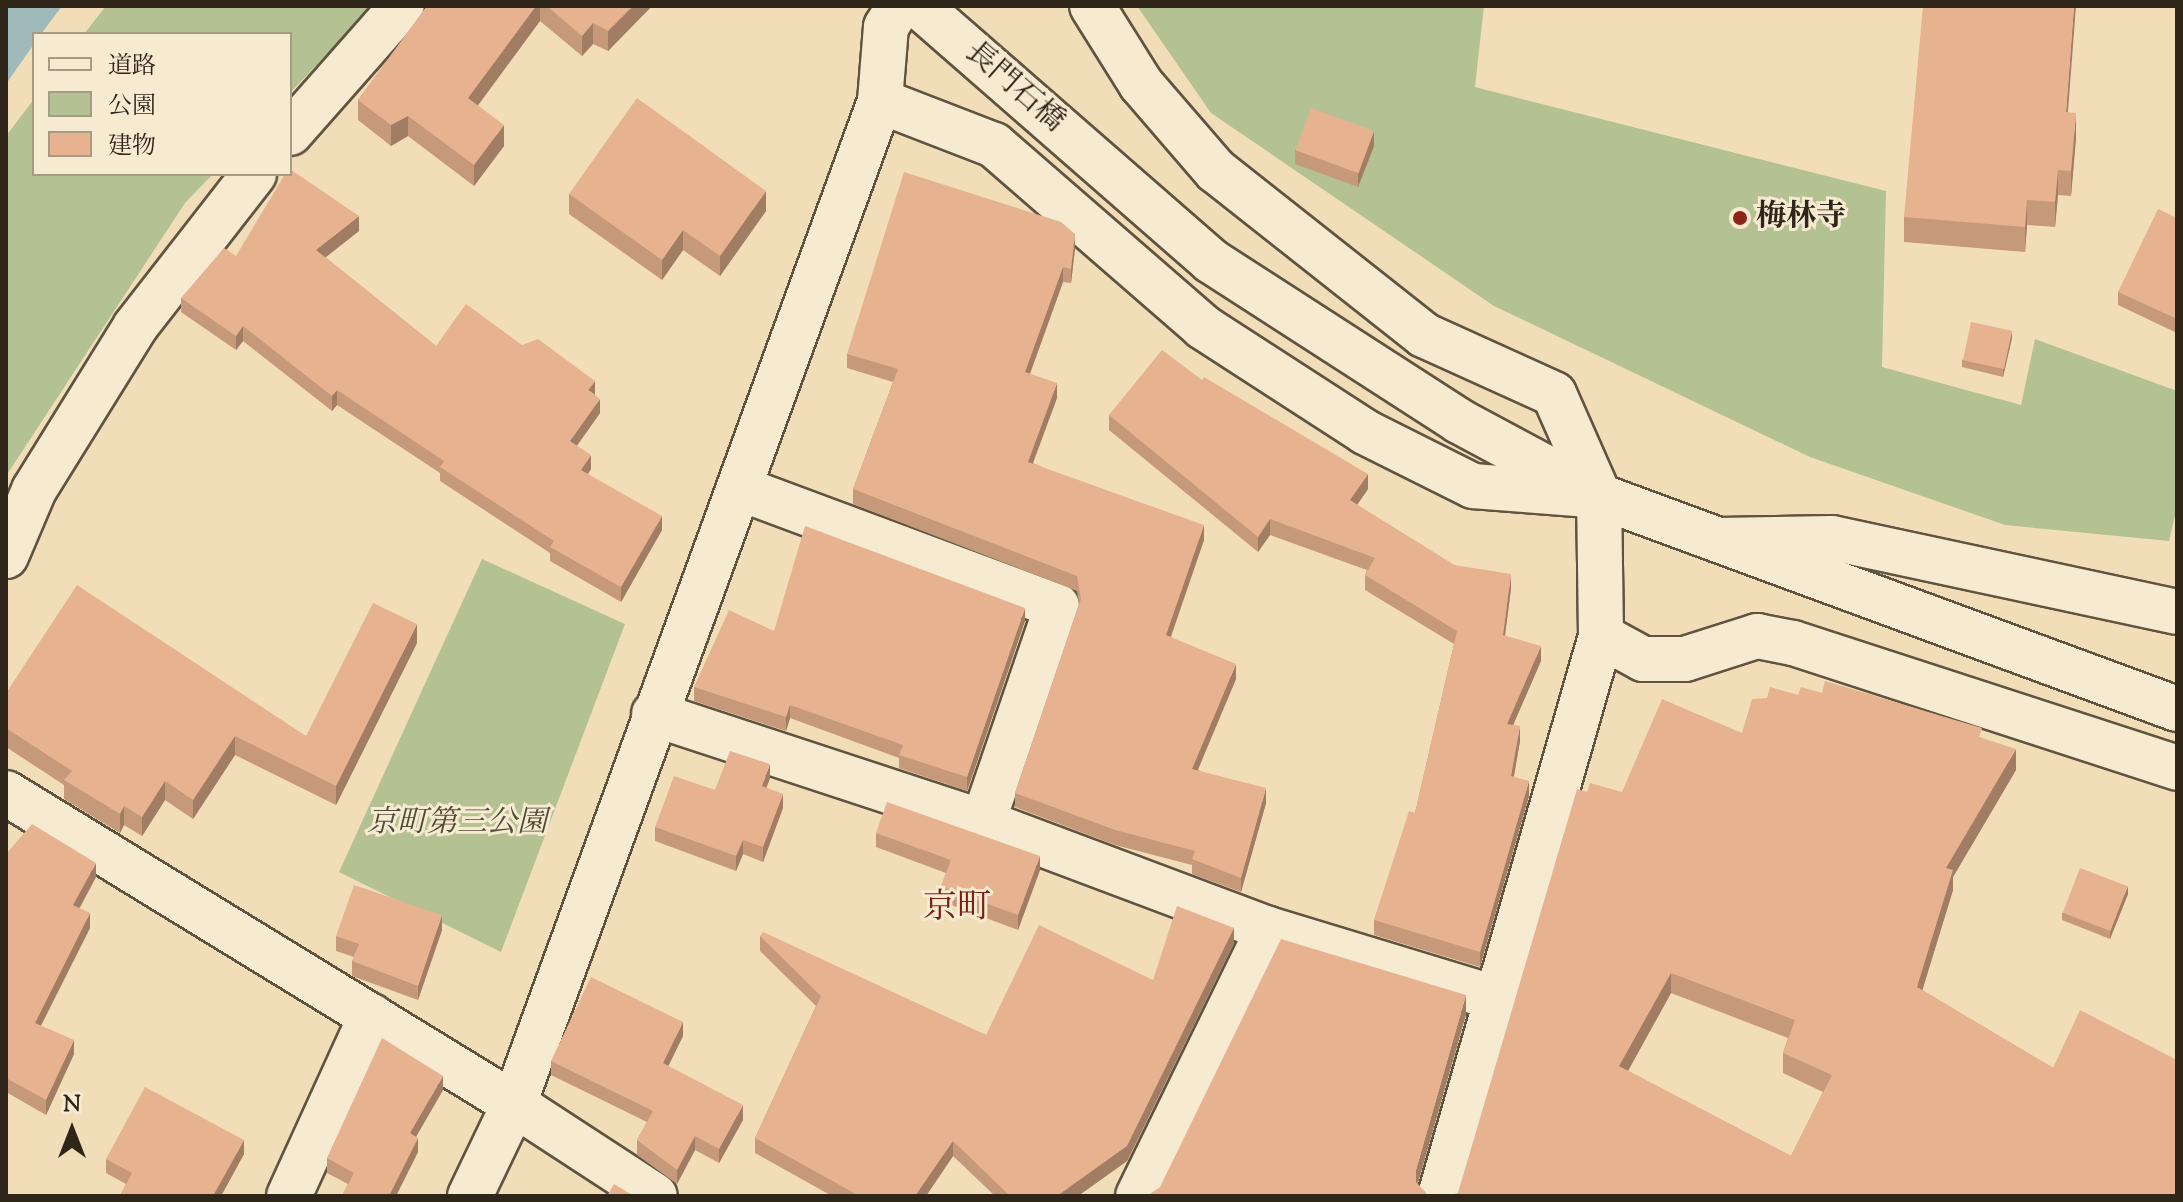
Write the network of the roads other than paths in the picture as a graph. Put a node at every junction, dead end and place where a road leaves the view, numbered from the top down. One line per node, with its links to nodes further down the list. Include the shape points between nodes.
1 (402, 6): 6 (street)
2 (899, 6): 5 (street, via 886,27)
3 (919, 6): 9 (street, 長門石橋, via 1211,261 1459,421)
4 (1092, 6): 9 (street, via 1141,84 1216,171 1424,335 1554,394)
5 (880, 101): 8 (street); 9 (street, via 994,145 1203,327 1365,432 1473,486)
6 (292, 131)
7 (252, 176): 11 (street, via 135,327 34,490)
8 (739, 488): 15 (street); 18 (street, via 1057,606)
9 (1599, 496): 10 (street); 13 (street)
10 (1712, 541): 12 (street, via 1832,538); 14 (street)
11 (6, 556)
12 (2177, 612)
13 (1601, 636): 16 (street, via 1643,659 1685,659 1757,636 1793,643); 20 (street)
14 (2177, 709)
15 (654, 714): 18 (street); 22 (street)
16 (2177, 768)
17 (6, 793): 21 (street)
18 (983, 822): 19 (street)
19 (1268, 929): 20 (street); 26 (street)
20 (1495, 998): 27 (street)
21 (371, 1016): 22 (street); 23 (street)
22 (514, 1104): 24 (street); 25 (street)
23 (289, 1196)
24 (470, 1196)
25 (655, 1196)
26 (1138, 1196)
27 (1440, 1196)

